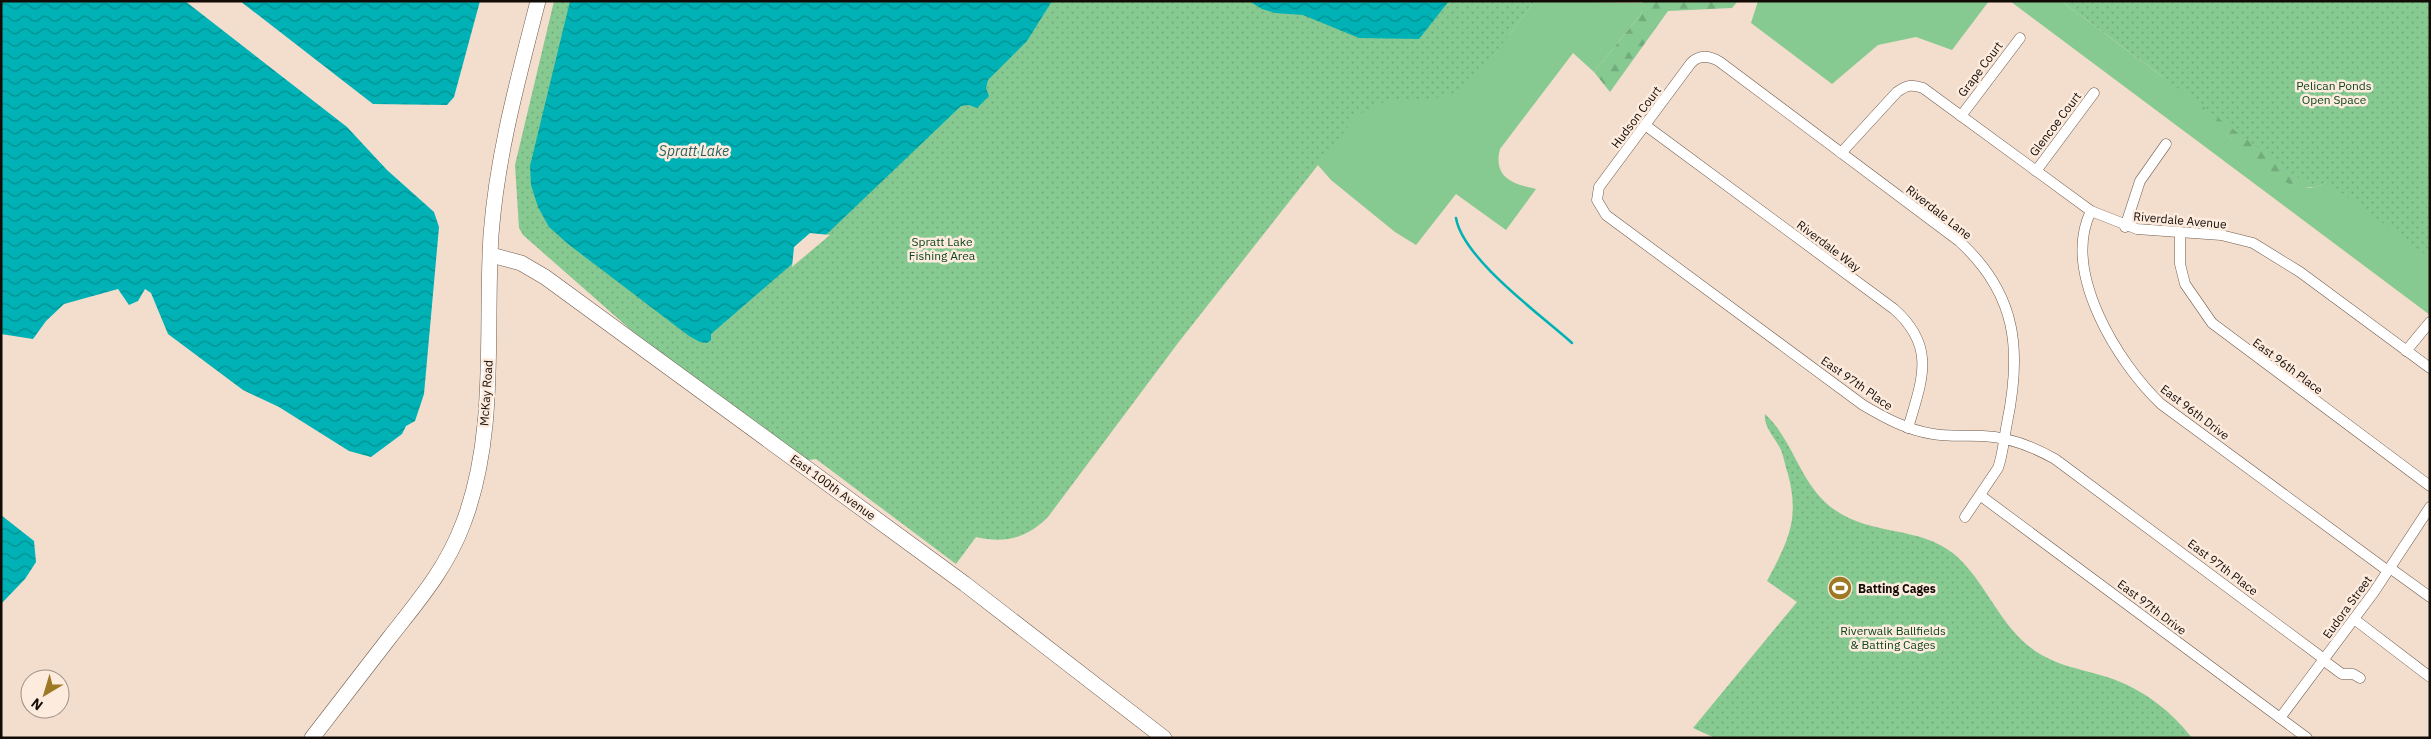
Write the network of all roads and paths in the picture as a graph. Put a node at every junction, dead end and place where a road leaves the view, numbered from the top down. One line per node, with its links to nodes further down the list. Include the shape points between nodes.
1 (538, 1): 14 (street, McKay Road, via 506,126 497,176)
2 (2020, 38): 5 (street, Grape Court)
3 (1708, 57): 6 (street, Hudson Court, via 1691,63); 8 (street, Riverdale Lane, via 1720,62)
4 (2094, 93): 9 (street, Glencoe Court)
5 (1961, 116): 8 (street, Riverdale Avenue, via 1923,88 1908,85 1897,92); 9 (street, Riverdale Avenue)
6 (1645, 125): 10 (street, Hudson Court, via 1597,190); 18 (street, Riverdale Way, via 1908,322 1921,346 1924,367)
7 (2166, 144): 12 (street, via 2140,181)
8 (1841, 153): 19 (street, Riverdale Lane, via 1959,241 1977,259 1994,284 2010,322 2015,351 2014,388)
9 (2036, 171): 11 (street, Riverdale Avenue)
10 (1598, 204): 18 (street, East 97th Place, via 1606,215 1863,405)
11 (2091, 211): 12 (street, Riverdale Avenue); 24 (street, East 96th Drive, via 2083,232 2088,283 2101,322 2134,376 2161,404)
12 (2125, 226): 13 (street, Riverdale Avenue)
13 (2180, 233): 16 (street, Riverdale Avenue, via 2221,235 2265,248); 20 (street, East 96th Place, via 2180,264 2185,284 2212,323)
14 (491, 255): 31 (street, McKay Road, via 489,368 481,448 474,494 463,525 431,586); 32 (street, East 100th Avenue, via 521,263 545,277 965,584)
15 (2430, 322): 16 (street)
16 (2406, 351): 17 (street, Riverdale Avenue)
17 (2430, 368)
18 (1908, 428): 19 (street, East 97th Place, via 1934,435)
19 (2004, 439): 21 (street, Riverdale Lane, via 1998,468); 27 (street, East 97th Place, via 2041,451 2071,469)
20 (2430, 486)
21 (1981, 496): 23 (street, Riverdale Lane); 30 (street, East 97th Drive)
22 (2430, 507): 24 (street, Eudora Street)
23 (1965, 517)
24 (2389, 569): 25 (street, East 96th Drive); 26 (street, Eudora Street)
25 (2430, 597)
26 (2354, 619): 27 (street, Eudora Street); 28 (street)
27 (2324, 660): 29 (street, East 97th Place, via 2342,674); 30 (street, Eudora Street)
28 (2430, 677)
29 (2360, 678)
30 (2280, 718): 33 (street, East 97th Drive)
31 (312, 738)
32 (1164, 738)
33 (2308, 738)

